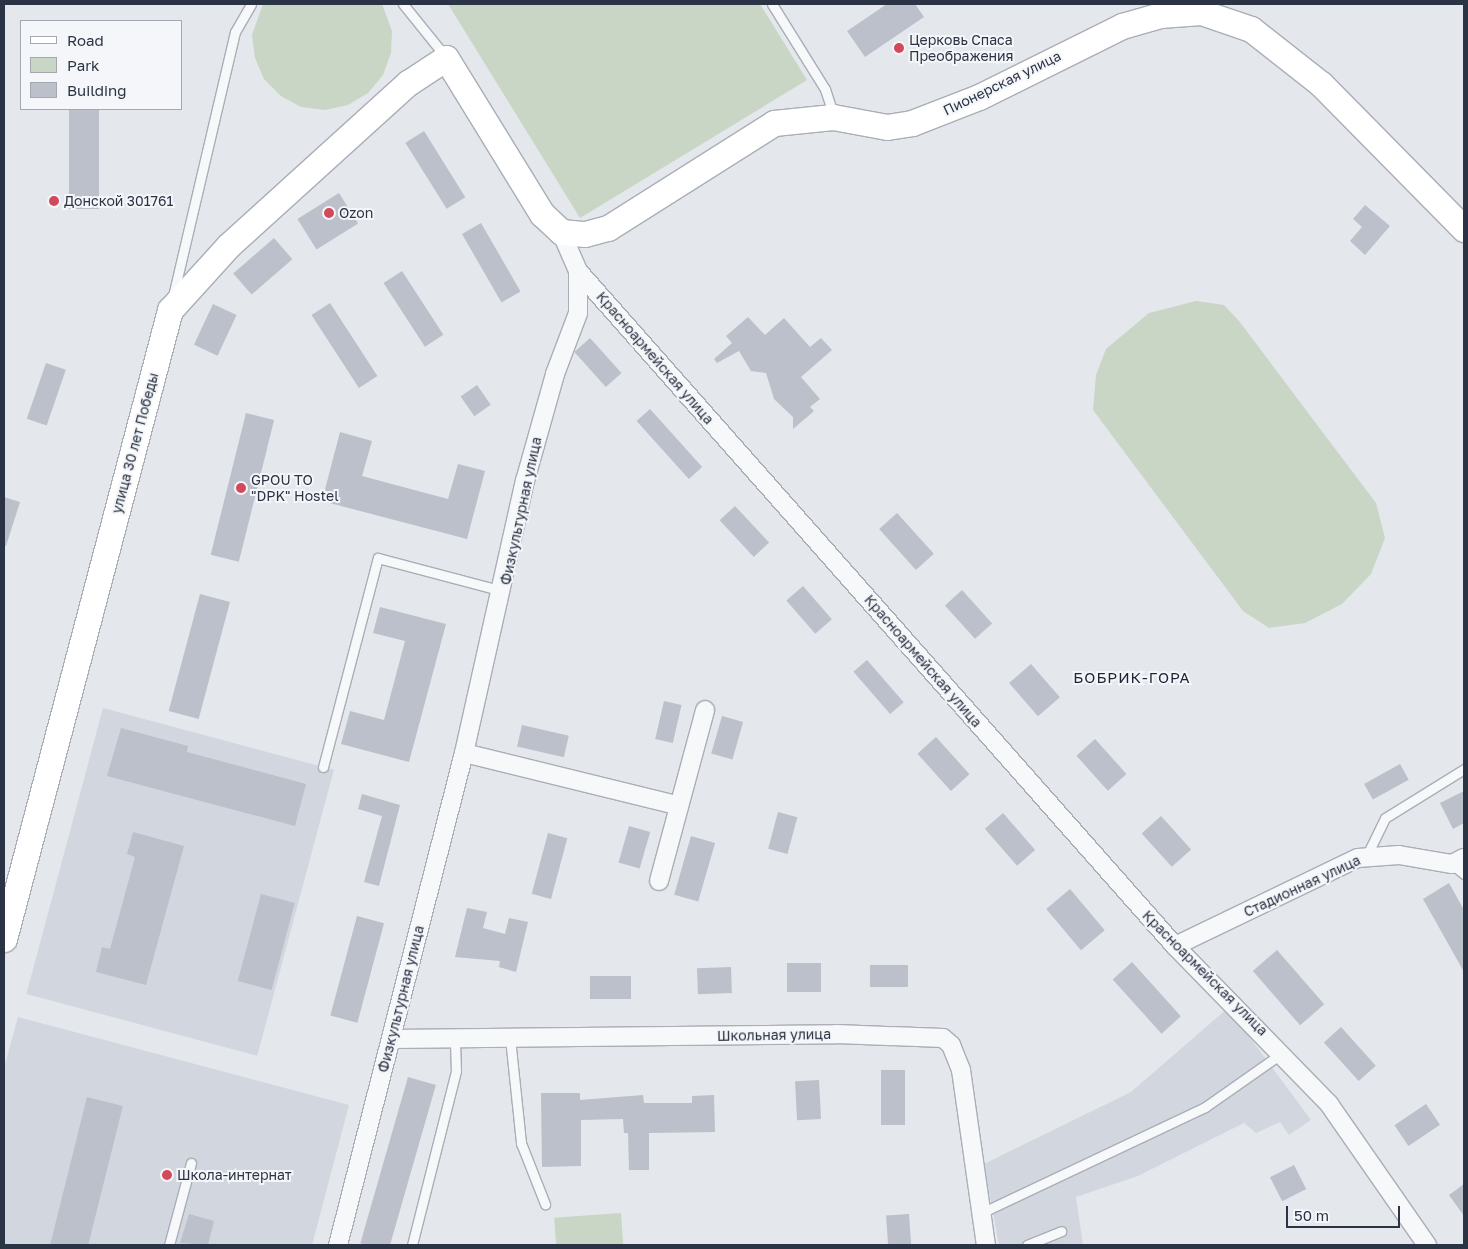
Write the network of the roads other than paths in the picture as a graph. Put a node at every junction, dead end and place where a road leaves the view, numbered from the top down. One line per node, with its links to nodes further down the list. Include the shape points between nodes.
1 (251, 4): 10 (lane, via 235,32)
2 (403, 4): 5 (lane)
3 (772, 4): 6 (lane, via 826,89)
4 (1203, 8): 6 (main road, Пионерская улица, via 1122,26 979,97 912,124 888,126); 7 (main road, Пионерская улица, via 1252,29 1321,84)
5 (446, 58): 8 (main road, Красноармейская улица, via 542,214); 10 (main road, улица 30 лет Победы, via 408,83 228,246)
6 (834, 117): 8 (main road, Пионерская улица, via 774,123 608,228 585,234)
7 (1464, 229)
8 (561, 232): 9 (street, Красноармейская улица)
9 (578, 271): 11 (street, Физкультурная улица, via 578,313 555,374 525,480); 21 (street, Красноармейская улица)
10 (170, 310): 20 (main road, улица 30 лет Победы)
11 (504, 591): 13 (street, Физкультурная улица); 14 (lane, via 378,558)
12 (705, 710): 16 (street)
13 (464, 753): 16 (street); 24 (street, Физкультурная улица)
14 (323, 767)
15 (1464, 768): 17 (lane, via 1385,818)
16 (679, 806): 19 (street)
17 (1366, 857): 18 (street, Стадионная улица, via 1399,855); 21 (street, Стадионная улица)
18 (1460, 865)
19 (659, 880)
20 (4, 939)
21 (1175, 946): 25 (street, Красноармейская улица)
22 (456, 1038): 23 (street, Школьная улица); 24 (street, Школьная улица); 32 (lane, via 456,1071)
23 (510, 1038): 27 (lane, via 521,1143); 28 (street, Школьная улица, via 837,1034 943,1038 951,1045 961,1070)
24 (391, 1039): 31 (street, Физкультурная улица)
25 (1284, 1052): 28 (lane, via 1205,1107); 35 (street, Красноармейская улица, via 1329,1104)
26 (191, 1163): 30 (lane)
27 (545, 1204)
28 (981, 1212): 33 (street, Школьная улица)
29 (1061, 1231): 34 (lane)
30 (169, 1245)
31 (338, 1245)
32 (412, 1245)
33 (986, 1245)
34 (1027, 1245)
35 (1427, 1245)

